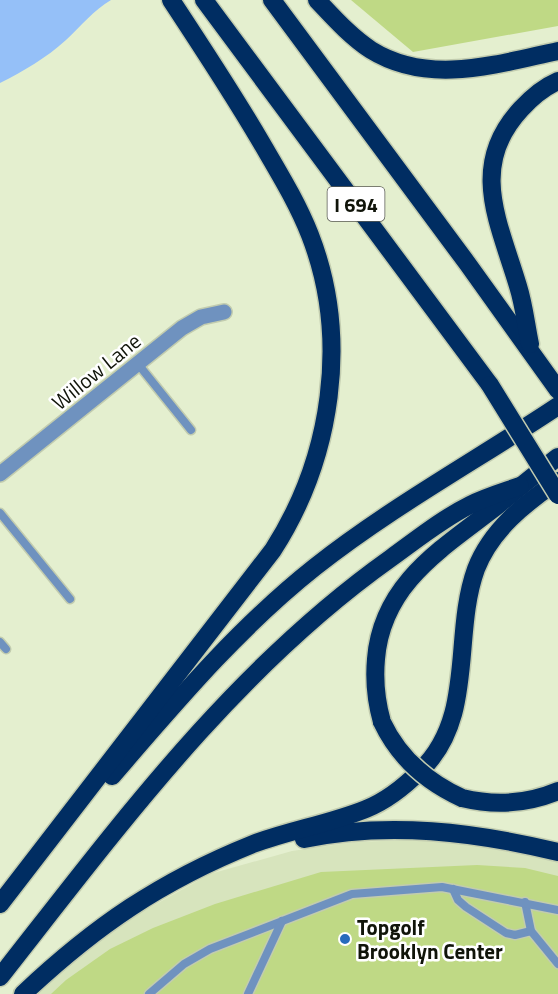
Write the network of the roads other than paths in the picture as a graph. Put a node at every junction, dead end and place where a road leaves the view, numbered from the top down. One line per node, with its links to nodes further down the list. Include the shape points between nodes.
1 (171, 0): 29 (highway, via 248,118 305,223 321,270 330,322 328,402 308,483 292,518 260,568)
2 (204, 0): 10 (highway, I 694)
3 (273, 0): 8 (highway, I 694)
4 (317, 0): 5 (highway, via 370,49 407,66 454,70)
5 (558, 51)
6 (558, 81): 8 (highway, via 542,90 513,118 500,139 492,164 496,217 519,288)
7 (224, 312): 9 (street, Willow Lane, via 201,317 182,328)
8 (532, 352): 11 (highway, I 694)
9 (138, 364): 14 (lane); 17 (street, Willow Lane)
10 (490, 385): 18 (highway, I 694, bridge); 21 (highway, bridge)
11 (558, 390)
12 (558, 398): 16 (highway)
13 (558, 406): 16 (highway)
14 (192, 430)
15 (558, 457): 20 (highway)
16 (472, 462): 29 (highway, via 333,553 255,619 192,684)
17 (0, 474)
18 (558, 476)
19 (558, 481): 26 (highway, via 511,518 477,567 467,610 453,718 438,749 421,771 365,810 255,844)
20 (520, 486): 24 (highway, bridge, via 431,557 389,608 380,632 376,696 382,722 399,752 441,788 462,798 490,803 535,800); 34 (highway, via 468,506 445,520 362,579 281,647 172,764)
21 (558, 495)
22 (0, 513): 23 (lane)
23 (70, 599)
24 (558, 791)
25 (558, 852): 26 (highway, via 486,836 385,830 318,836)
26 (198, 869): 35 (highway, via 116,915)
27 (453, 889): 28 (lane); 31 (lane, via 442,886 352,894); 32 (lane, via 466,907 506,933)
28 (525, 902): 30 (lane); 32 (lane)
29 (0, 905)
30 (558, 910)
31 (282, 921): 36 (lane, via 210,949 184,964); 37 (lane)
32 (531, 931): 33 (lane)
33 (558, 964)
34 (0, 977)
35 (23, 994)
36 (149, 994)
37 (248, 994)

